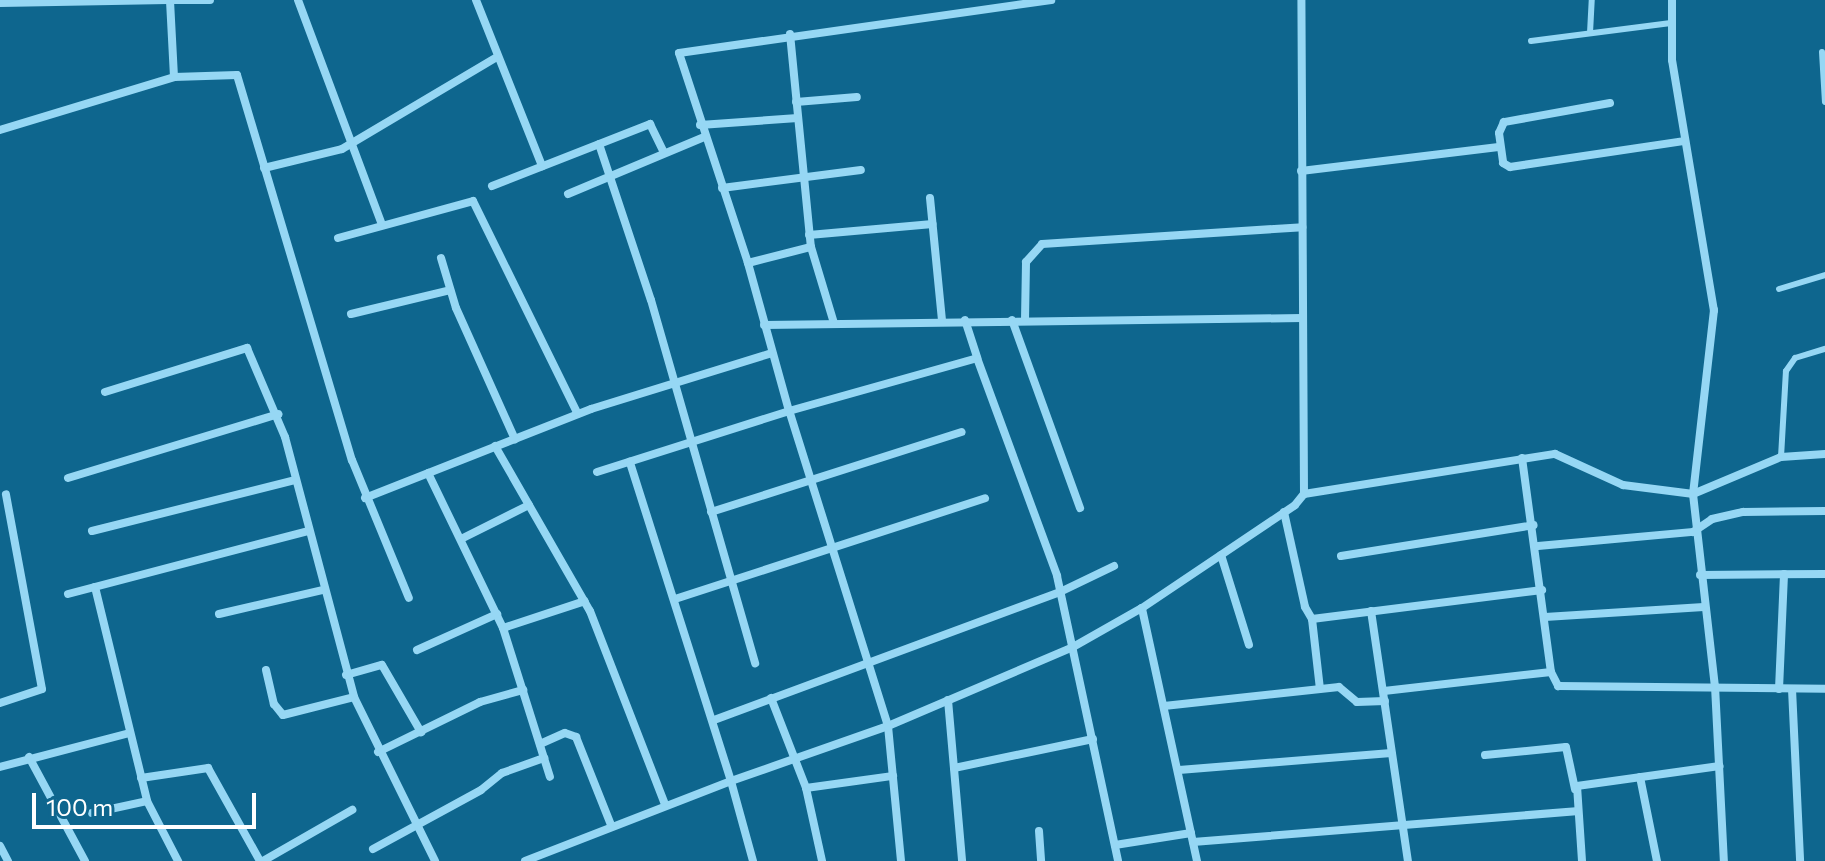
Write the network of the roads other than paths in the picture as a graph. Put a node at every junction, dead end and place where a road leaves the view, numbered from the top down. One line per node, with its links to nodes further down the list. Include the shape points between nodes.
1 (170, 0): 2 (street); 9 (street); 16 (street)
2 (210, 0)
3 (298, 0): 26 (street)
4 (476, 0): 15 (street)
5 (1051, 0): 12 (street)
6 (1301, 0): 33 (street)
7 (1592, 0): 11 (lane)
8 (1672, 0): 10 (street)
9 (0, 3)
10 (1671, 23): 11 (lane); 25 (street)
11 (1590, 33): 13 (lane)
12 (790, 34): 18 (street); 22 (street, via 679,53)
13 (1531, 41)
14 (1822, 52): 19 (lane)
15 (495, 58): 26 (street); 30 (street)
16 (174, 77): 23 (street); 31 (street, via 234,72)
17 (857, 97): 18 (street)
18 (796, 102): 21 (street)
19 (1825, 102)
20 (1610, 103): 28 (street, via 1504,122)
21 (798, 118): 22 (street); 35 (street)
22 (700, 125): 24 (street)
23 (0, 130)
24 (704, 137): 29 (street); 37 (street)
25 (1685, 141): 28 (street, via 1510,167 1503,163); 82 (street, via 1714,310)
26 (352, 142): 31 (street, via 316,157); 41 (street)
27 (599, 144): 29 (street, via 650,124); 30 (street); 34 (street)
28 (1499, 147): 33 (street)
29 (664, 153): 34 (street)
30 (542, 166): 36 (street)
31 (264, 168): 83 (street)
32 (861, 170): 35 (street)
33 (1301, 171): 42 (street)
34 (610, 174): 38 (street); 62 (street)
35 (803, 177): 37 (street); 43 (street)
36 (492, 186)
37 (722, 188): 47 (street)
38 (568, 194)
39 (930, 198): 40 (street)
40 (933, 224): 43 (street); 56 (street)
41 (382, 225): 44 (street); 66 (street, via 473,201)
42 (1302, 227): 52 (street); 55 (street, via 1052,241 1026,262)
43 (809, 235): 45 (street)
44 (338, 238)
45 (811, 247): 47 (street); 57 (street)
46 (441, 258): 50 (street)
47 (748, 263): 58 (street)
48 (1825, 275): 49 (lane)
49 (1779, 289)
50 (450, 290): 51 (street); 68 (street)
51 (351, 314)
52 (1302, 318): 55 (street); 81 (street)
53 (965, 320): 54 (street); 56 (street); 61 (street)
54 (1012, 320): 55 (street); 86 (street)
55 (1025, 320)
56 (942, 321): 57 (street)
57 (834, 323): 58 (street)
58 (764, 325): 60 (street)
59 (1825, 349): 72 (lane, via 1795,358 1786,371)
60 (772, 353): 62 (street); 64 (street)
61 (977, 358): 64 (street); 107 (street)
62 (675, 382): 66 (street); 69 (street)
63 (105, 392): 65 (street, via 241,346 251,354)
64 (789, 411): 69 (street); 79 (street)
65 (278, 414): 77 (street); 78 (street)
66 (578, 414): 68 (street)
67 (962, 432): 79 (street)
68 (515, 439): 70 (street)
69 (691, 442): 74 (street); 88 (street)
70 (495, 446): 76 (street); 85 (street)
71 (1825, 454): 72 (street)
72 (1781, 457): 82 (street)
73 (1522, 458): 81 (street); 82 (street, via 1566,456 1623,485); 90 (street)
74 (630, 462): 75 (street); 110 (street)
75 (597, 472)
76 (428, 473): 83 (street); 94 (street)
77 (68, 478)
78 (295, 480): 91 (street); 92 (street)
79 (810, 480): 88 (street); 96 (street)
80 (6, 494): 138 (street, via 42,689)
81 (1304, 494): 89 (street)
82 (1693, 494): 93 (street)
83 (365, 498): 109 (street)
84 (985, 498): 96 (street)
85 (529, 505): 94 (street); 111 (street)
86 (1080, 508)
87 (1825, 511): 93 (street, via 1728,514)
88 (711, 512): 103 (street)
89 (1284, 512): 97 (street); 118 (street)
90 (1534, 525): 95 (street); 98 (street)
91 (92, 531)
92 (308, 531): 104 (street); 105 (street)
93 (1693, 532): 95 (street); 102 (street)
94 (461, 539): 116 (street)
95 (1538, 546): 106 (street)
96 (832, 549): 103 (street); 124 (street)
97 (1221, 555): 113 (street); 120 (street)
98 (1341, 556)
99 (1114, 566): 107 (street)
100 (1784, 574): 101 (street); 102 (street); 130 (street)
101 (1825, 574)
102 (1700, 575): 112 (street)
103 (731, 581): 110 (street); 123 (street)
104 (95, 587): 108 (street); 143 (street)
105 (323, 590): 115 (street); 127 (street)
106 (1542, 590): 114 (street); 117 (street)
107 (1060, 592): 121 (street); 124 (street)
108 (68, 594)
109 (409, 598)
110 (675, 599): 140 (street)
111 (585, 601): 119 (street); 164 (street)
112 (1704, 607): 117 (street); 128 (street)
113 (1142, 608): 121 (street); 139 (street)
114 (1371, 611): 118 (street); 134 (street)
115 (219, 614)
116 (497, 614): 119 (street); 122 (street)
117 (1545, 617): 126 (street)
118 (1312, 619): 129 (street)
119 (503, 628): 133 (street)
120 (1249, 645)
121 (1073, 647): 137 (street); 144 (street)
122 (417, 650)
123 (755, 663)
124 (869, 665): 136 (street); 141 (street)
125 (266, 670): 135 (street, via 274,704 283,715)
126 (1551, 672): 128 (street, via 1564,686); 134 (street)
127 (346, 675): 135 (street); 142 (street, via 382,665)
128 (1715, 686): 130 (street); 152 (street)
129 (1320, 689): 134 (street, via 1345,688 1363,703); 139 (street)
130 (1779, 689): 131 (street)
131 (1792, 689): 132 (street); 193 (street)
132 (1825, 689)
133 (523, 690): 142 (street, via 480,702); 145 (street)
134 (1385, 696): 147 (street)
135 (354, 697): 146 (street)
136 (771, 698): 140 (street); 149 (street)
137 (948, 700): 141 (street); 154 (street)
138 (0, 703)
139 (1164, 706): 155 (street)
140 (714, 720): 160 (street)
141 (888, 726): 149 (street); 156 (street)
142 (421, 732): 146 (street)
143 (130, 733): 150 (street); 159 (street)
144 (1093, 739): 154 (street); 173 (street)
145 (540, 744): 151 (street); 169 (street, via 565,733 576,737)
146 (378, 752): 168 (street)
147 (1391, 753): 155 (street); 170 (street)
148 (1485, 755): 162 (street, via 1566,747)
149 (793, 756): 160 (street); 161 (street)
150 (29, 757): 153 (street); 177 (street)
151 (544, 758): 157 (street); 168 (street, via 502,773)
152 (1720, 766): 158 (street); 192 (street)
153 (0, 767)
154 (954, 768): 185 (street)
155 (1179, 770): 172 (street)
156 (893, 776): 161 (street); 184 (street)
157 (550, 777)
158 (1640, 777): 162 (street); 191 (street)
159 (141, 778): 163 (street); 179 (street, via 208,768)
160 (731, 781): 164 (street); 182 (street)
161 (806, 788): 183 (street)
162 (1575, 790): 166 (street)
163 (147, 801): 167 (street); 178 (street)
164 (665, 804): 169 (street)
165 (352, 810): 179 (street)
166 (1576, 811): 170 (street); 190 (street)
167 (92, 813)
168 (416, 825): 175 (street); 180 (street)
169 (611, 825): 181 (street)
170 (1403, 827): 172 (street); 189 (street)
171 (1039, 831): 186 (street)
172 (1192, 838): 173 (street); 188 (street)
173 (1115, 845): 187 (street)
174 (0, 847): 176 (street)
175 (373, 849)
176 (8, 861)
177 (85, 861)
178 (178, 861)
179 (261, 861)
180 (435, 861)
181 (525, 861)
182 (753, 861)
183 (822, 861)
184 (901, 861)
185 (962, 861)
186 (1041, 861)
187 (1118, 861)
188 (1197, 861)
189 (1408, 861)
190 (1582, 861)
191 (1657, 861)
192 (1724, 861)
193 (1800, 861)

